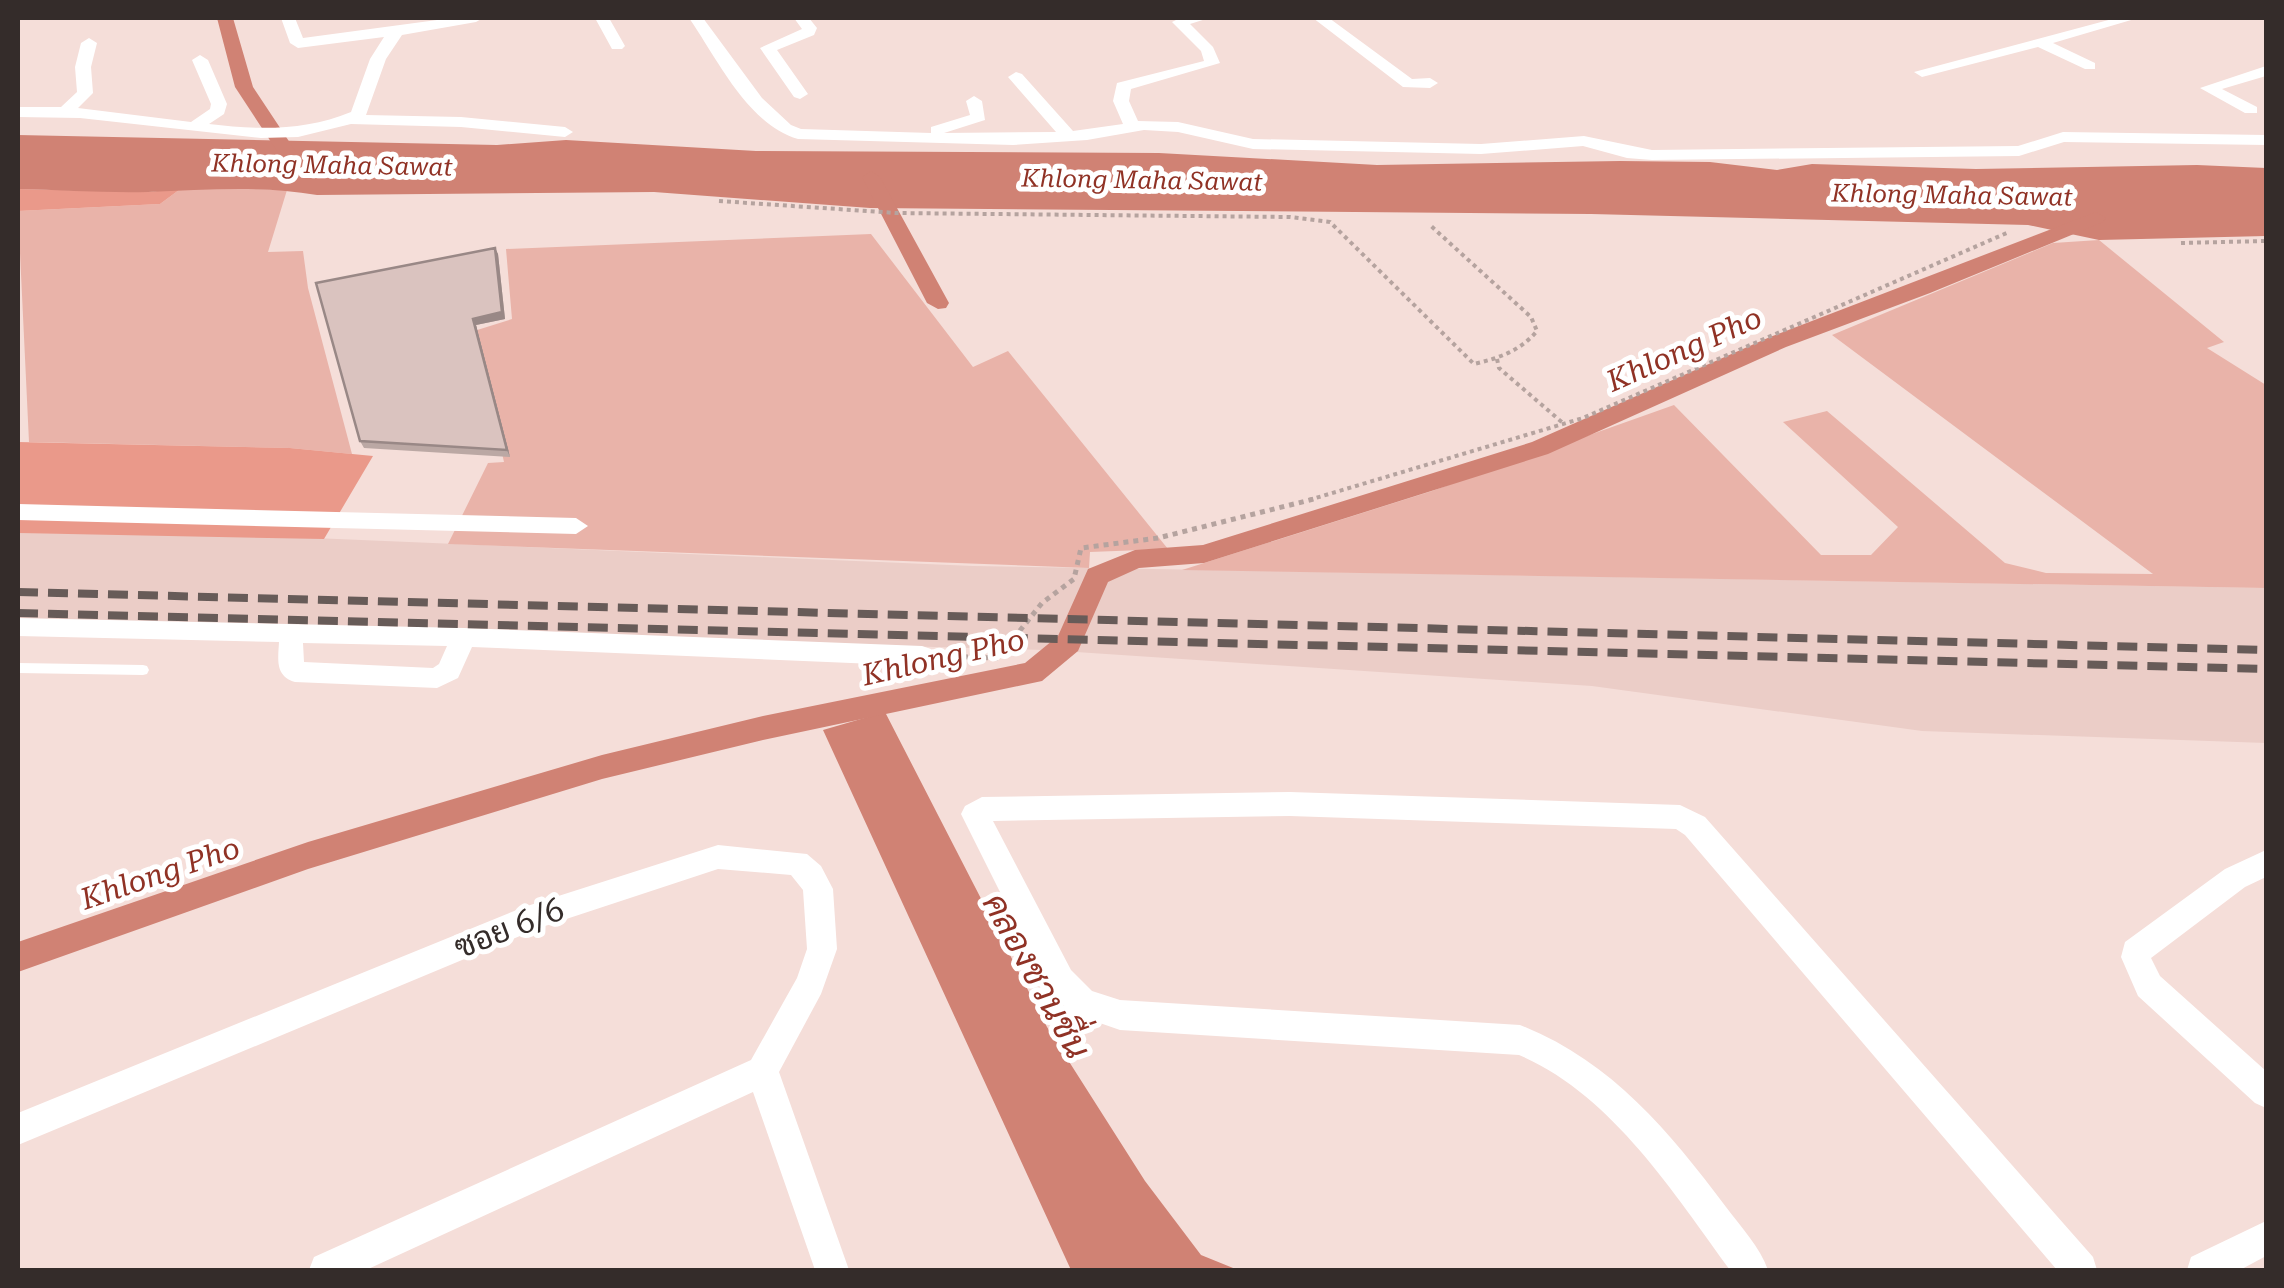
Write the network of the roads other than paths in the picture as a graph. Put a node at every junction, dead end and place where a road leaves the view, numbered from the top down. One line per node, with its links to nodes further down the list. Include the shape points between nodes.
1 (288, 18): 11 (street, via 298,43)
2 (476, 18): 11 (street)
3 (602, 18): 14 (street)
4 (696, 18): 31 (street, via 790,132)
5 (801, 18): 22 (street, via 808,32 768,48)
6 (1202, 18): 10 (street)
7 (1299, 18): 21 (street)
8 (1320, 18): 20 (street, via 1409,84)
9 (2132, 18): 12 (street)
10 (1176, 20): 28 (street, via 1208,50 1212,63 1124,86 1121,101)
11 (403, 26): 27 (street, via 388,40)
12 (2038, 41): 16 (street); 17 (street)
13 (90, 44): 26 (street, via 85,94)
14 (618, 46)
15 (200, 60): 29 (street, via 218,104)
16 (2090, 66)
17 (1922, 72)
18 (2265, 73): 24 (street, via 2208,88)
19 (1016, 77): 32 (street)
20 (1430, 83)
21 (1384, 86)
22 (800, 94)
23 (974, 101): 31 (street, via 979,117)
24 (2251, 110)
25 (18, 112): 26 (street)
26 (65, 112): 29 (street)
27 (351, 119): 29 (street, via 255,132); 30 (street)
28 (1132, 126): 32 (street); 33 (street, via 1178,127 1253,144 1481,149 1572,140 1652,155 2019,151 2064,137)
29 (201, 127)
30 (564, 132)
31 (924, 136): 32 (street)
32 (1068, 136)
33 (2266, 140)
34 (18, 512): 35 (street)
35 (576, 526)
36 (18, 627): 37 (street)
37 (291, 632): 38 (street); 38 (street, via 294,672 418,678 444,676)
38 (464, 637): 39 (street)
39 (922, 656)
40 (18, 668): 41 (lane)
41 (143, 670)
42 (2266, 863): 44 (street, via 2235,878 2136,952 2136,959 2150,986)
43 (762, 1071): 45 (street, ซอย 6/6, via 822,949 818,890 796,864 718,857 534,916); 47 (street); 48 (street)
44 (2266, 1092)
45 (18, 1129)
46 (2266, 1238): 51 (street)
47 (327, 1270)
48 (832, 1270)
49 (1751, 1270): 50 (street, via 1624,1113 1545,1046 1120,1015 1082,1002 1060,980 975,814 1290,804 1680,817 1695,826)
50 (2080, 1270)
51 (2204, 1270)

